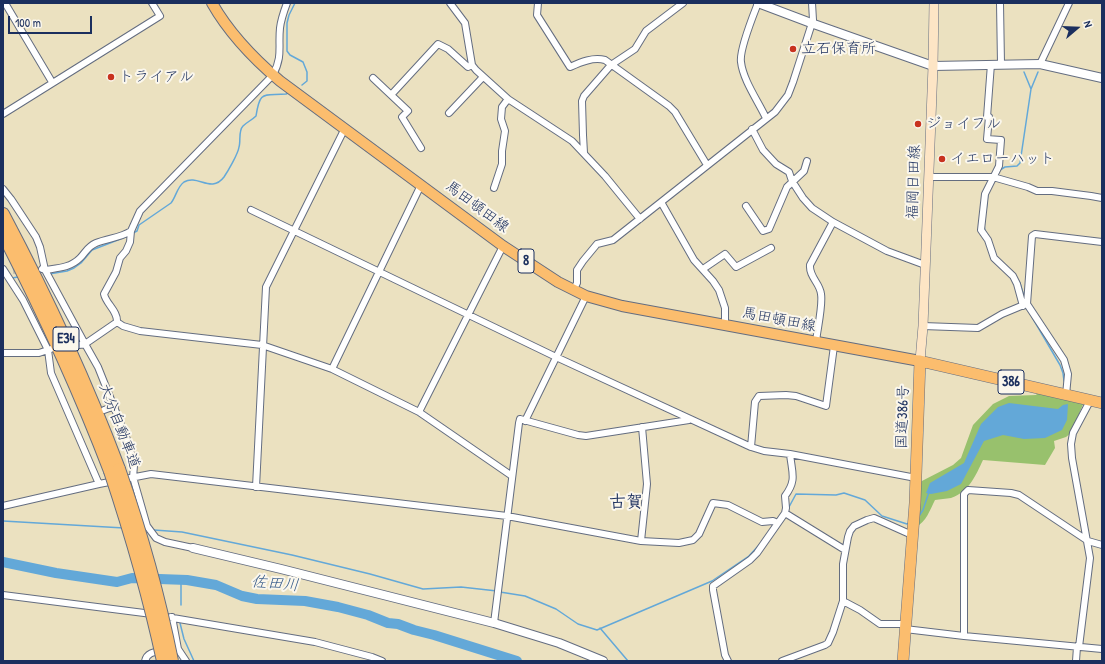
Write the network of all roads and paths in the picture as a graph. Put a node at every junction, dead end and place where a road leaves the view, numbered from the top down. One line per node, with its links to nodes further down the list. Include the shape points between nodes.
1 (5, 3): 24 (street)
2 (152, 3): 24 (street, via 160,16)
3 (212, 3): 20 (main road, 馬田頓田線 / 8, via 237,38)
4 (287, 3): 20 (street, via 280,28 280,56)
5 (450, 3): 17 (street, via 465,23)
6 (538, 3): 18 (street, via 538,15 570,67 598,58)
7 (683, 3): 18 (street, via 646,31 635,49)
8 (758, 3): 13 (street); 29 (street, via 740,60 744,74)
9 (812, 3): 13 (street)
10 (934, 3): 19 (main road, 福岡日田線)
11 (1000, 3): 15 (street)
12 (1069, 3): 16 (street)
13 (811, 23): 19 (street); 29 (street, via 788,95 775,112)
14 (991, 64): 15 (street); 19 (street); 37 (street, via 987,139 1001,140 999,166)
15 (1001, 64): 16 (street)
16 (1040, 64): 23 (street)
17 (472, 65): 21 (street); 25 (street, via 468,67 448,49 438,44)
18 (610, 65): 33 (street, via 582,101); 35 (street, via 672,109)
19 (933, 66): 36 (main road, 福岡日田線)
20 (273, 75): 30 (main road, 馬田頓田線 / 8); 50 (street, via 140,211)
21 (483, 76): 26 (street); 27 (street)
22 (373, 78): 25 (street)
23 (1102, 78)
24 (52, 82): 28 (street)
25 (391, 95): 32 (street, via 408,111 402,117)
26 (508, 99): 33 (street, via 558,131); 40 (street, via 502,107 501,120 505,131 502,164)
27 (449, 113)
28 (3, 114)
29 (766, 118): 31 (street)
30 (345, 128): 39 (main road, 馬田頓田線 / 8); 49 (street)
31 (752, 129): 35 (street); 38 (street, via 763,150 776,164 789,172)
32 (421, 148)
33 (584, 153): 47 (street)
34 (808, 162): 38 (street, via 804,171)
35 (707, 164): 43 (street)
36 (928, 177): 37 (street); 55 (main road, 福岡日田線)
37 (995, 178): 42 (street, via 1038,192 1052,191); 62 (street, via 985,194 982,230 994,258 1013,276)
38 (792, 181): 44 (street, via 769,229 763,231); 48 (street, via 812,208)
39 (421, 185): 53 (main road, 馬田頓田線 / 8); 58 (street)
40 (494, 188)
41 (3, 189): 57 (street, via 36,237)
42 (1102, 198)
43 (661, 202): 47 (street); 56 (street, via 694,260)
44 (746, 206)
45 (251, 210): 49 (street)
46 (3, 214): 88 (highway, 大分自動車道 / E34, via 77,364 101,421)
47 (640, 219): 60 (street, via 613,240 597,244 577,270)
48 (833, 222): 55 (street, via 887,251); 67 (street, via 809,271 821,293)
49 (294, 230): 58 (street); 69 (street, via 266,287)
50 (131, 233): 57 (street, via 88,248 81,257 68,266); 64 (street, via 126,251 120,258 116,272 104,294 116,315)
51 (3, 234): 88 (highway, 大分自動車道 / E34, via 44,315)
52 (1102, 242): 62 (street, via 1035,234 1032,236)
53 (502, 246): 60 (main road, 馬田頓田線 / 8); 63 (street)
54 (771, 248): 56 (street, via 736,267 725,254)
55 (925, 265): 66 (main road, 福岡日田線)
56 (703, 269): 65 (street, via 719,290 725,308)
57 (45, 271): 68 (street)
58 (379, 272): 63 (street); 76 (street)
59 (7, 274): 72 (street)
60 (574, 291): 61 (main road, 馬田頓田線 / 8)
61 (586, 296): 65 (main road, 馬田頓田線 / 8, via 622,306); 74 (street)
62 (1025, 305): 66 (street, via 1002,314 978,328); 77 (street, via 1064,360 1068,374)
63 (467, 314): 74 (street); 82 (street)
64 (117, 322): 68 (street); 69 (street, via 140,331)
65 (725, 325): 67 (main road, 馬田頓田線 / 8)
66 (923, 326): 75 (main road, 福岡日田線)
67 (816, 342): 71 (main road, 馬田頓田線 / 8)
68 (85, 344): 70 (street); 80 (street, via 98,366)
69 (262, 345): 76 (street); 93 (street)
70 (73, 346)
71 (834, 346): 75 (main road, 馬田頓田線 / 8); 86 (street, via 826,406 796,396 759,396 755,402)
72 (51, 349): 73 (street, via 39,353); 92 (street, via 51,373 76,422)
73 (3, 353)
74 (556, 357): 83 (street); 84 (street)
75 (920, 361): 77 (highway, 386); 91 (highway, 国道386号)
76 (332, 369): 82 (street)
77 (1066, 395): 78 (highway, 386)
78 (1090, 401): 79 (highway, 386); 100 (street, via 1073,433 1071,444)
79 (1102, 403)
80 (115, 406): 81 (street); 90 (street, via 128,442 134,466)
81 (104, 410)
82 (419, 412): 89 (street)
83 (689, 420): 85 (street); 86 (street)
84 (525, 421): 85 (street, via 586,436); 89 (street, via 520,420 519,423)
85 (642, 427): 99 (street, via 647,484)
86 (751, 447): 87 (street)
87 (790, 454): 91 (street); 95 (street, via 793,480 785,496)
88 (114, 470): 116 (highway, 大分自動車道 / E34, bridge); 117 (highway, 大分自動車道 / E34, bridge, via 146,553)
89 (512, 476): 96 (street)
90 (133, 477): 92 (street); 93 (street, via 151,474); 102 (street, via 147,526 156,538)
91 (916, 478): 98 (highway, 国道386号)
92 (99, 484): 94 (street)
93 (256, 486): 96 (street)
94 (3, 506)
95 (785, 513): 97 (street); 103 (street)
96 (507, 516): 99 (street); 107 (street)
97 (778, 523): 99 (street, via 762,522 728,505 713,503 693,540 679,543); 114 (street, via 750,560 713,586)
98 (912, 534): 103 (street, via 870,518 854,526 850,531); 108 (highway, 国道386号)
99 (641, 541)
100 (1088, 541): 101 (street); 109 (street, via 1019,495 966,491); 110 (street, via 1090,558)
101 (1102, 545)
102 (193, 548): 107 (street)
103 (845, 550): 105 (street)
104 (3, 595): 106 (street)
105 (843, 601): 108 (street, via 880,624); 122 (street, via 833,632 825,645)
106 (172, 617): 111 (street); 113 (street, via 315,642)
107 (494, 623): 120 (street, via 560,642)
108 (905, 627): 109 (street); 123 (highway, 国道386号)
109 (964, 636): 110 (street)
110 (1078, 647): 112 (street); 124 (street)
111 (178, 649): 115 (street, via 152,652 147,655); 118 (street)
112 (1102, 649)
113 (371, 659): 119 (street)
114 (727, 659): 121 (street)
115 (145, 661)
116 (163, 661)
117 (172, 661)
118 (186, 661)
119 (382, 661)
120 (603, 661)
121 (719, 661)
122 (782, 661)
123 (903, 661)
124 (1076, 661)

